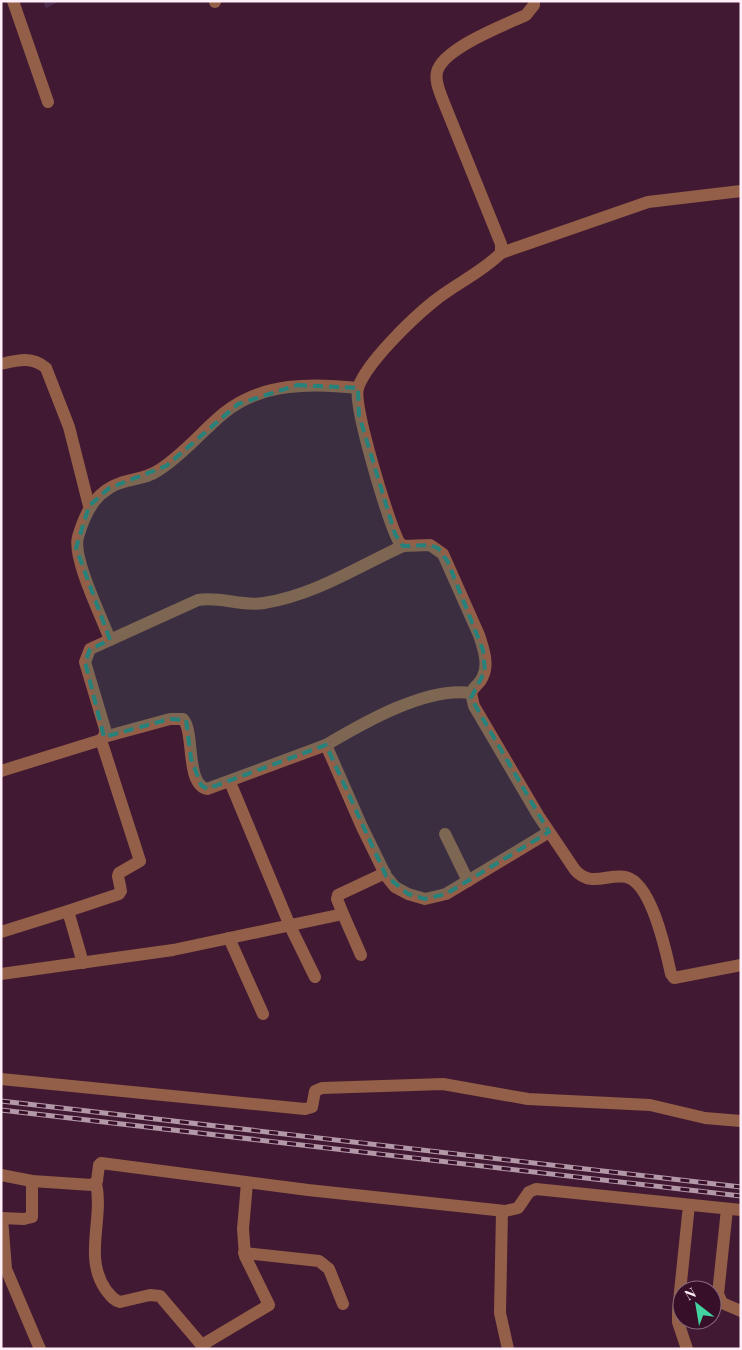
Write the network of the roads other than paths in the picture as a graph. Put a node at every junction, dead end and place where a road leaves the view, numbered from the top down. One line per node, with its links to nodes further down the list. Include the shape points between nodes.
1 (12, 1): 3 (street)
2 (538, 3): 5 (street, via 526,15 453,52 437,72 442,98)
3 (48, 102)
4 (741, 191): 5 (street, via 648,202)
5 (502, 253): 7 (street, via 406,325 366,373)
6 (1, 364): 8 (street, via 27,359 38,361 46,368 69,427)
7 (358, 388): 8 (street, via 297,385 246,401 225,412 160,470 118,484 95,498); 9 (street, via 359,415 395,534)
8 (89, 506): 10 (street, via 76,548)
9 (403, 546): 10 (street, via 312,590 264,603 198,600); 11 (street, via 430,545 438,548 448,562 483,650 483,678)
10 (110, 640): 12 (street, via 90,649 85,662 105,730)
11 (470, 692): 13 (street, via 455,690 388,711); 16 (street, via 474,706)
12 (102, 739): 14 (street); 15 (street, via 170,718 184,719 188,727 191,758 203,788); 20 (street, via 140,861 119,872 119,894)
13 (326, 745): 15 (street); 18 (street)
14 (1, 771)
15 (230, 782): 22 (street)
16 (549, 832): 19 (street); 27 (street, via 581,877 601,880 624,877 637,884 652,912 672,977)
17 (445, 834): 19 (street)
18 (385, 873): 19 (street, via 395,886 425,899 446,894); 21 (street, via 338,895)
19 (468, 881)
20 (68, 911): 23 (street); 26 (street)
21 (343, 914): 22 (street); 25 (street)
22 (290, 926): 24 (street); 29 (street)
23 (1, 932)
24 (229, 938): 26 (street); 30 (street)
25 (361, 955)
26 (83, 963): 28 (street)
27 (741, 965)
28 (1, 974)
29 (315, 977)
30 (263, 1014)
31 (1, 1079): 32 (street, via 305,1110 312,1106 315,1091 322,1088 443,1084 528,1098 650,1105 705,1118)
32 (741, 1121)
33 (1, 1175): 34 (street)
34 (32, 1181): 36 (street); 41 (street, via 32,1217)
35 (247, 1182): 36 (street, via 101,1163); 40 (street); 42 (street)
36 (96, 1183): 45 (street, via 94,1262 102,1284 112,1298 120,1302 160,1296)
37 (689, 1205): 38 (street); 40 (street, via 536,1189 530,1190 515,1210); 48 (street, via 678,1311 678,1322)
38 (727, 1209): 39 (street); 44 (street, via 718,1294 722,1303)
39 (741, 1210)
40 (502, 1211): 47 (street, via 500,1312)
41 (2, 1218): 46 (street, via 6,1269)
42 (244, 1253): 43 (street, via 319,1261 329,1269); 45 (street, via 269,1305)
43 (343, 1304)
44 (741, 1310)
45 (204, 1347)
46 (40, 1349)
47 (508, 1349)
48 (687, 1349)

